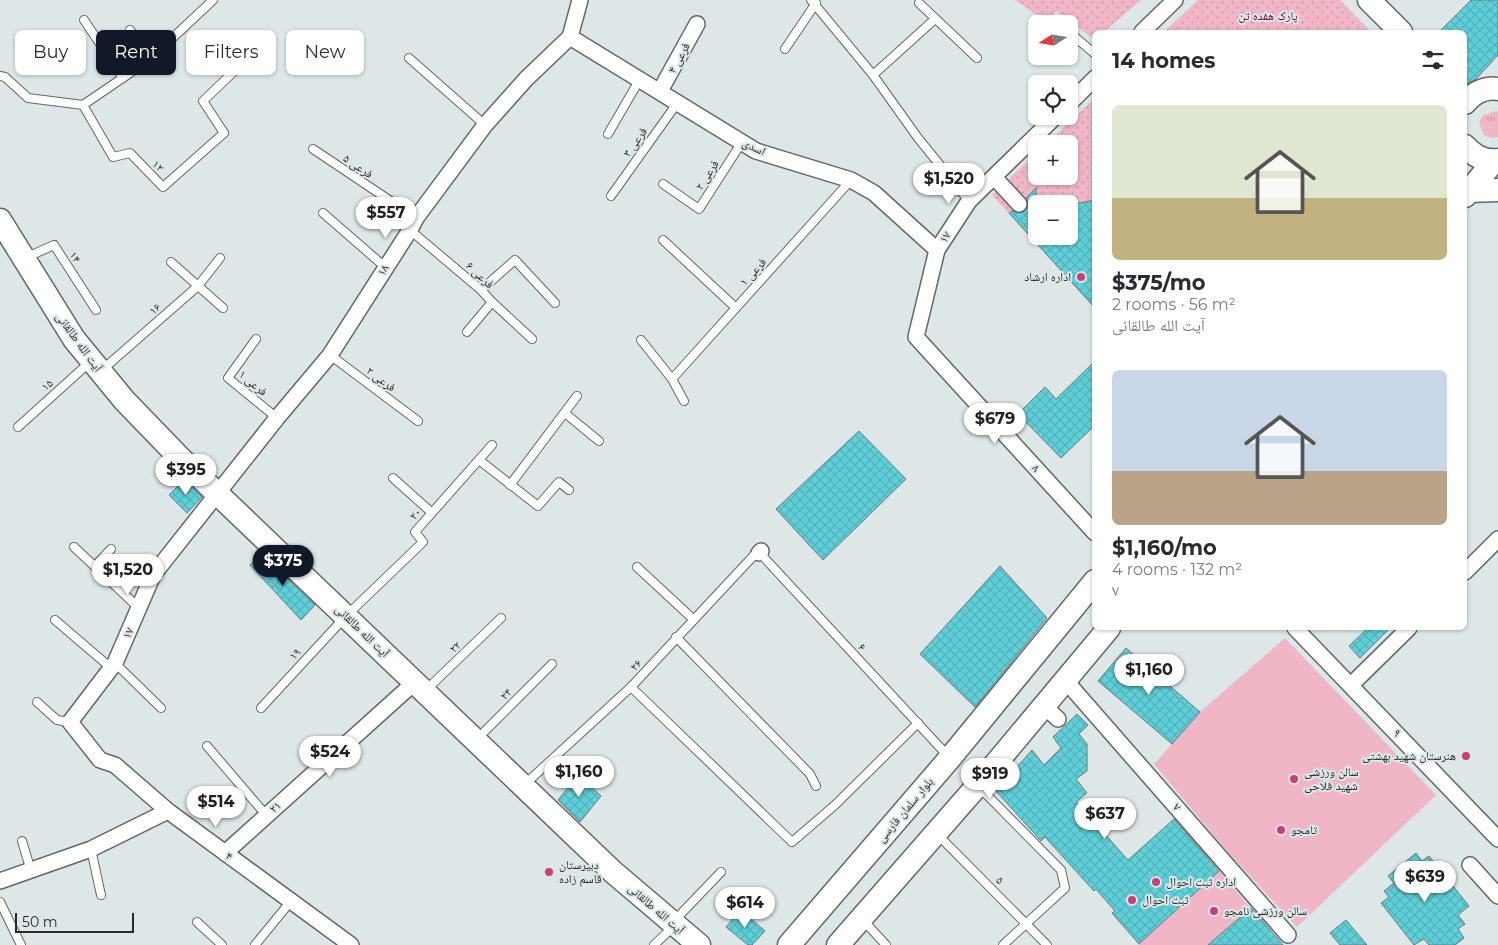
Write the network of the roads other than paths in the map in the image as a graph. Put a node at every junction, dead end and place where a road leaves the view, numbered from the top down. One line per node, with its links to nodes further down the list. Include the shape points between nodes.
1 (213, 0): 12 (lane)
2 (580, 0): 13 (street)
3 (1175, 0): 10 (street)
4 (1369, 0): 11 (main road)
5 (814, 2): 15 (lane); 21 (lane)
6 (919, 3): 8 (lane)
7 (84, 20): 23 (lane)
8 (935, 20): 18 (lane); 21 (lane)
9 (697, 24): 27 (street, فرعی ۴)
10 (1144, 30)
11 (1399, 30)
12 (176, 35)
13 (570, 37): 24 (street, اسدی); 32 (street, ۱۸)
14 (1078, 40): 16 (lane)
15 (785, 49)
16 (1092, 51)
17 (409, 58): 32 (lane)
18 (977, 58)
19 (127, 75): 23 (lane)
20 (230, 75): 31 (lane, ۱۲, via 203,101 224,133 164,187 130,153 113,157)
21 (873, 75): 45 (lane)
22 (0, 76): 31 (lane, via 28,98)
23 (123, 78): 31 (lane)
24 (640, 79): 27 (street, اسدی); 34 (lane)
25 (1092, 81): 28 (street)
26 (1498, 89): 29 (main road, via 1484,90)
27 (660, 91): 30 (street, اسدی)
28 (1078, 95)
29 (1467, 99)
30 (678, 102): 35 (street, اسدی); 44 (lane, فرعی ۳)
31 (83, 106)
32 (485, 125): 48 (street, ۱۸)
33 (1047, 125): 39 (street, ۱۷)
34 (608, 134)
35 (742, 142): 40 (street, اسدی, via 756,150); 41 (lane, فرعی ۲, via 699,209)
36 (1467, 148): 38 (main road, via 1474,155)
37 (314, 149): 48 (lane, فرعی ۵)
38 (1496, 160): 43 (main road)
39 (994, 177): 45 (street, ۱۷); 46 (street)
40 (851, 180): 51 (street, اسدی, via 874,193); 61 (lane, فرعی ۱)
41 (663, 184)
42 (1498, 190): 43 (main road)
43 (1467, 193)
44 (611, 196)
45 (969, 201): 51 (street, ۱۷)
46 (1019, 204)
47 (323, 213): 55 (lane)
48 (413, 224): 55 (street, ۱۸); 57 (lane, فرعی ۶)
49 (5, 233): 53 (main road, آیت الله طالقانی)
50 (663, 240): 61 (lane)
51 (937, 250): 64 (street, ۱۷)
52 (220, 258): 56 (lane, ۱۶)
53 (24, 259): 62 (lane, ۱۴, via 54,245); 69 (main road, آیت الله طالقانی, via 74,339)
54 (171, 262): 56 (lane)
55 (385, 267): 68 (street, ۱۸)
56 (198, 286): 60 (lane); 69 (lane, ۱۶)
57 (481, 290): 58 (lane, فرعی ۶); 59 (lane, via 515,260)
58 (492, 302): 63 (lane); 65 (lane, فرعی ۶)
59 (555, 302)
60 (223, 308)
61 (736, 308): 70 (lane, فرعی ۱)
62 (96, 310)
63 (467, 332)
64 (916, 337): 74 (street, ۸)
65 (532, 338)
66 (256, 339): 75 (lane, فرعی ۱, via 228,378)
67 (641, 340): 70 (lane)
68 (330, 355): 75 (street, ۱۸); 76 (lane, فرعی ۲)
69 (96, 366): 78 (lane, ۱۵); 85 (main road, آیت الله طالقانی)
70 (672, 379): 72 (lane)
71 (577, 396): 73 (lane)
72 (684, 401)
73 (566, 414): 79 (lane); 83 (lane)
74 (986, 414): 77 (street); 87 (street, ۸)
75 (277, 418): 85 (street, ۱۸)
76 (418, 422)
77 (975, 424)
78 (18, 427)
79 (599, 440)
80 (492, 445): 81 (lane, ۲۰)
81 (479, 460): 83 (lane); 86 (lane, ۲۰)
82 (393, 478): 86 (lane)
83 (510, 485): 84 (lane, via 538,506 559,482)
84 (569, 490)
85 (212, 493): 96 (street, ۱۷, via 153,575); 97 (main road, آیت الله طالقانی)
86 (431, 512): 97 (lane, ۲۰, via 415,532 423,542)
87 (1092, 530)
88 (1498, 539): 94 (street)
89 (74, 547): 92 (lane)
90 (112, 549): 92 (lane)
91 (760, 552): 99 (lane, ۲۶); 115 (lane, ۶)
92 (95, 566): 96 (lane)
93 (637, 567): 99 (lane)
94 (1467, 570)
95 (1092, 584): 118 (main road, بلوار سلمان فارسی, via 1010,678)
96 (139, 608): 106 (street, ۱۷)
97 (346, 616): 109 (main road, آیت الله طالقانی); 113 (lane, ۱۹)
98 (501, 618): 109 (lane, ۲۲)
99 (693, 618): 104 (lane, ۲۶)
100 (55, 620): 106 (lane)
101 (1107, 630): 107 (main road)
102 (1297, 630): 108 (street, ۹)
103 (1407, 630): 108 (street)
104 (676, 637): 110 (lane, ۲۶); 120 (lane, via 810,774)
105 (552, 664): 116 (lane, ۲۴)
106 (113, 666): 112 (lane); 114 (street, ۱۷)
107 (1065, 680): 121 (main road, via 1051,712); 141 (street, ۷, via 1200,842 1221,852 1254,904)
108 (1351, 685): 125 (street, ۹)
109 (420, 687): 116 (main road, آیت الله طالقانی); 123 (street, ۲۱)
110 (631, 687): 115 (lane, via 792,842); 119 (lane, ۲۶)
111 (37, 702): 114 (lane, via 57,720)
112 (161, 708)
113 (261, 708)
114 (70, 722): 122 (street, ۴, via 100,760 115,765)
115 (918, 723): 118 (lane, ۶)
116 (476, 740): 119 (main road, آیت الله طالقانی)
117 (207, 746): 123 (lane)
118 (950, 758): 148 (main road, بلوار سلمان فارسی)
119 (524, 786): 139 (main road, آیت الله طالقانی, via 545,818)
120 (816, 786)
121 (977, 786): 124 (main road); 140 (lane, via 1061,870 1065,888)
122 (168, 811): 127 (street); 128 (street, ۴)
123 (266, 815): 128 (street, ۲۱)
124 (935, 832): 137 (main road); 140 (lane, ۵)
125 (1498, 838)
126 (22, 841): 130 (lane)
127 (91, 849): 130 (street); 133 (lane)
128 (225, 853): 136 (street, ۴)
129 (1470, 866): 134 (street)
130 (31, 870): 132 (street)
131 (722, 872): 139 (lane)
132 (0, 881)
133 (101, 894)
134 (1498, 896)
135 (0, 902): 142 (lane)
136 (291, 902): 144 (lane); 145 (street, ۴)
137 (861, 918): 149 (main road); 150 (lane)
138 (197, 922): 143 (lane)
139 (674, 924): 146 (lane); 147 (main road, آیت الله طالقانی)
140 (1027, 924): 151 (lane); 152 (lane, ۵)
141 (1288, 935)
142 (21, 945)
143 (222, 945)
144 (255, 945)
145 (351, 945)
146 (654, 945)
147 (699, 945)
148 (790, 945)
149 (838, 945)
150 (886, 945)
151 (1004, 945)
152 (1048, 945)

